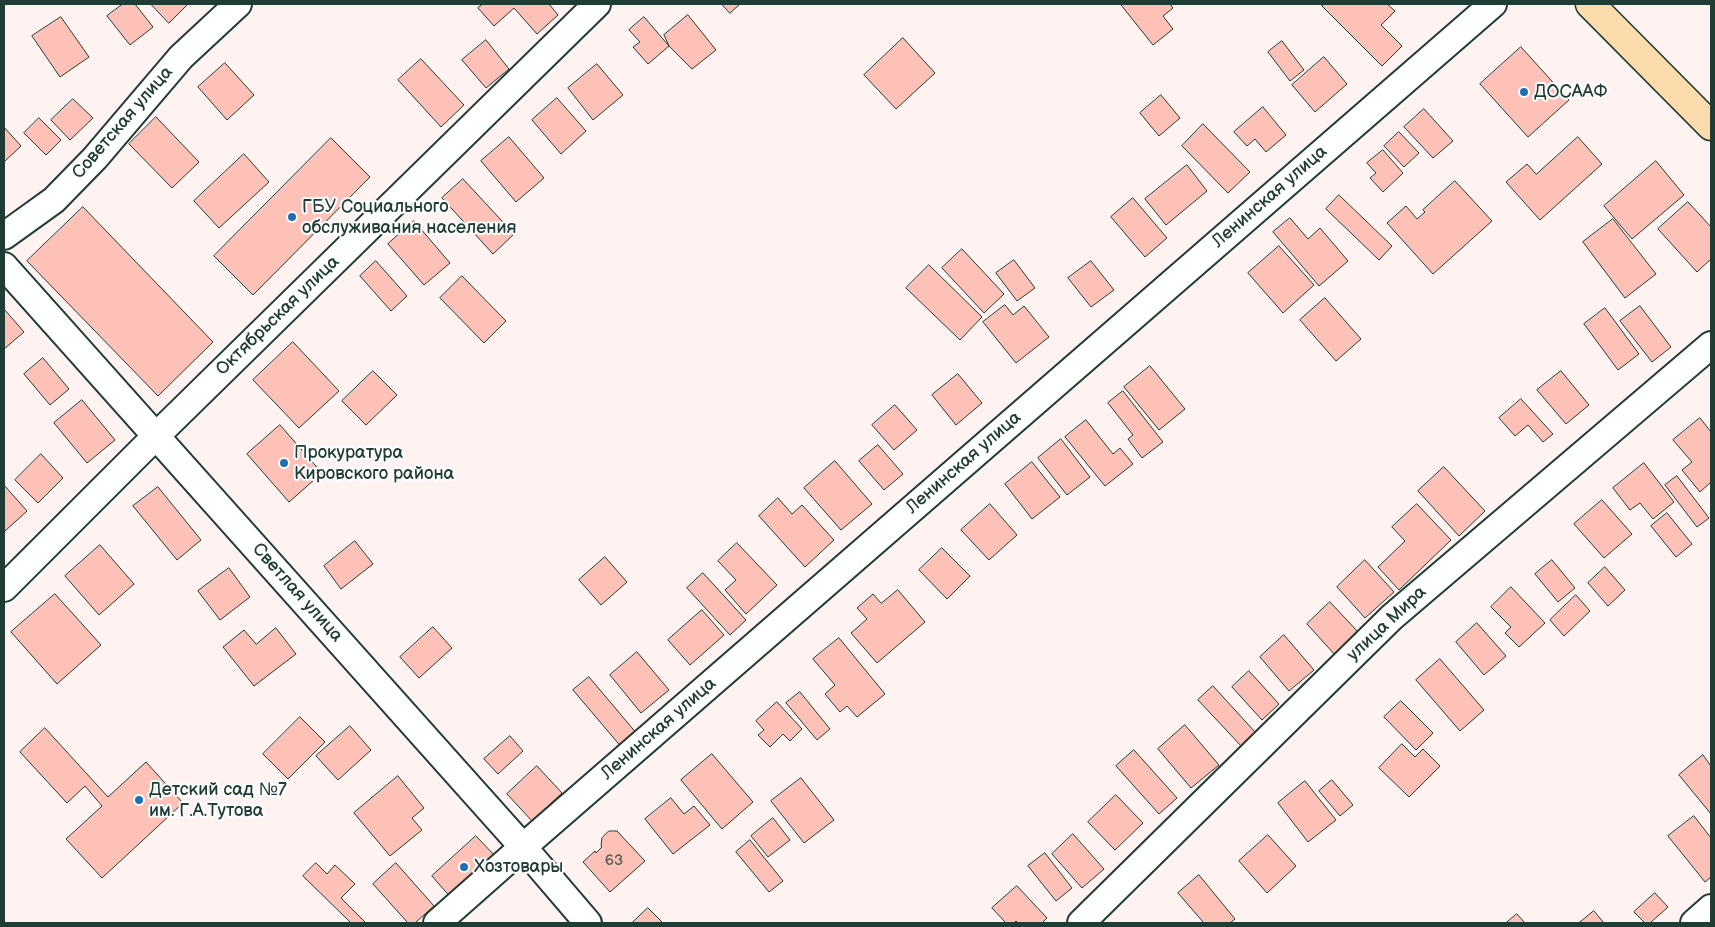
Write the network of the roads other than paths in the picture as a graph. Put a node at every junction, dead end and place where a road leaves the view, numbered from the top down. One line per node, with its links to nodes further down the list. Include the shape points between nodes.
1 (238, 4): 6 (street, Советская улица, via 181,57 54,200)
2 (597, 4): 9 (street, Октябрьская улица)
3 (1492, 4): 11 (street, Ленинская улица)
4 (1590, 4): 5 (main road)
5 (1711, 126)
6 (4, 236)
7 (4, 266): 9 (street, Светлая улица)
8 (1711, 346): 15 (street, улица Мира, via 1392,617)
9 (157, 435): 10 (street, Октябрьская улица); 11 (street, Светлая улица)
10 (4, 588)
11 (523, 847): 13 (street, Ленинская улица); 14 (street, Светлая улица)
12 (1711, 908): 16 (street)
13 (437, 923)
14 (588, 923)
15 (1081, 923)
16 (1694, 923)

